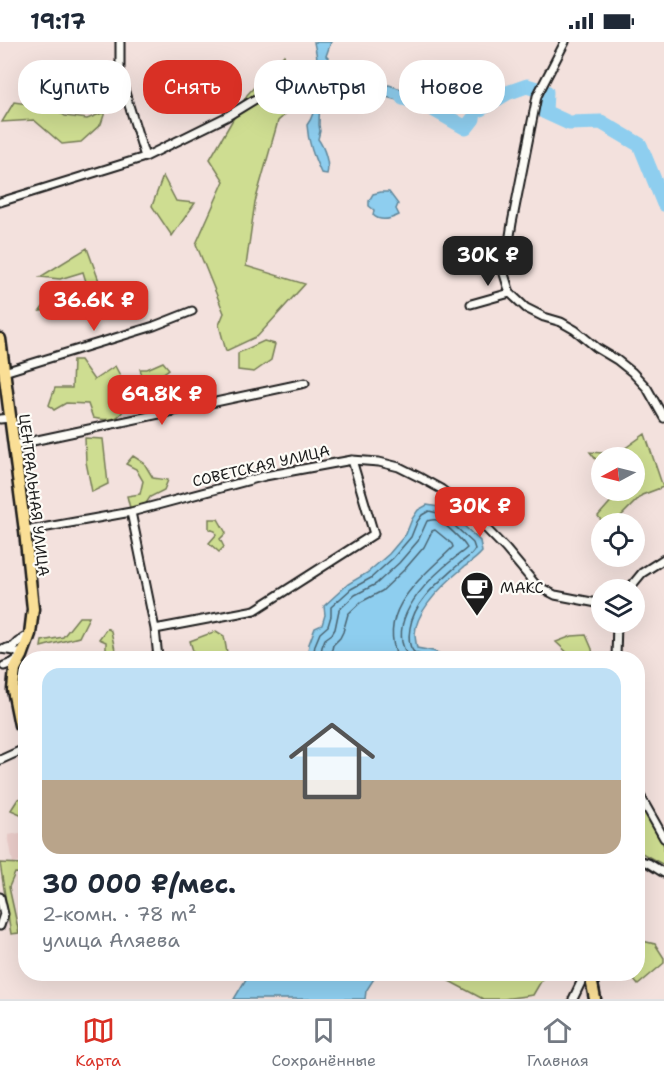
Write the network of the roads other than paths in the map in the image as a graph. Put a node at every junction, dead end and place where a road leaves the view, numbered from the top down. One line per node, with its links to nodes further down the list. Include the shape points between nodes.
1 (120, 42): 4 (street, via 120,76)
2 (565, 42): 6 (street, via 537,96 506,256 504,274)
3 (254, 100): 4 (street)
4 (145, 157): 5 (street)
5 (0, 202)
6 (510, 293): 7 (street); 13 (street, via 526,308 575,330 632,372 647,388)
7 (471, 304)
8 (192, 311): 10 (street)
9 (0, 339): 10 (main road, ЦЕНТРАЛЬНАЯ УЛИЦА)
10 (4, 372): 12 (main road, ЦЕНТРАЛЬНАЯ УЛИЦА)
11 (305, 383): 14 (street)
12 (5, 418): 14 (main road, ЦЕНТРАЛЬНАЯ УЛИЦА)
13 (664, 418)
14 (14, 445): 17 (main road, ЦЕНТРАЛЬНАЯ УЛИЦА)
15 (352, 460): 16 (street, СОВЕТСКАЯ УЛИЦА, via 265,476); 20 (street, СОВЕТСКАЯ УЛИЦА, via 399,467 441,489 500,542 536,585 555,595); 21 (street, via 374,534 255,610)
16 (131, 512): 17 (street, СОВЕТСКАЯ УЛИЦА); 21 (street)
17 (25, 531): 23 (main road, ЦЕНТРАЛЬНАЯ УЛИЦА, via 33,609)
18 (664, 559): 19 (street)
19 (637, 579)
20 (591, 602)
21 (155, 629): 26 (street)
22 (617, 633): 27 (street)
23 (30, 634): 24 (street, via 13,647); 25 (main road, ЦЕНТРАЛЬНАЯ УЛИЦА)
24 (2, 648): 28 (street)
25 (24, 651)
26 (157, 651)
27 (616, 651)
28 (18, 653)
29 (18, 659): 31 (street)
30 (18, 663): 32 (main road, ЦЕНТРАЛЬНАЯ УЛИЦА)
31 (2, 666): 32 (street, via 10,676)
32 (12, 690): 33 (main road, ЦЕНТРАЛЬНАЯ УЛИЦА)
33 (18, 711)
34 (18, 752): 35 (street)
35 (0, 760)
36 (645, 804): 37 (street)
37 (664, 838)
38 (645, 862): 39 (street)
39 (664, 873)
40 (0, 897): 41 (street, via 4,914)
41 (0, 926)
42 (582, 981): 44 (street)
43 (591, 981): 45 (main road)
44 (573, 999)
45 (595, 999)

